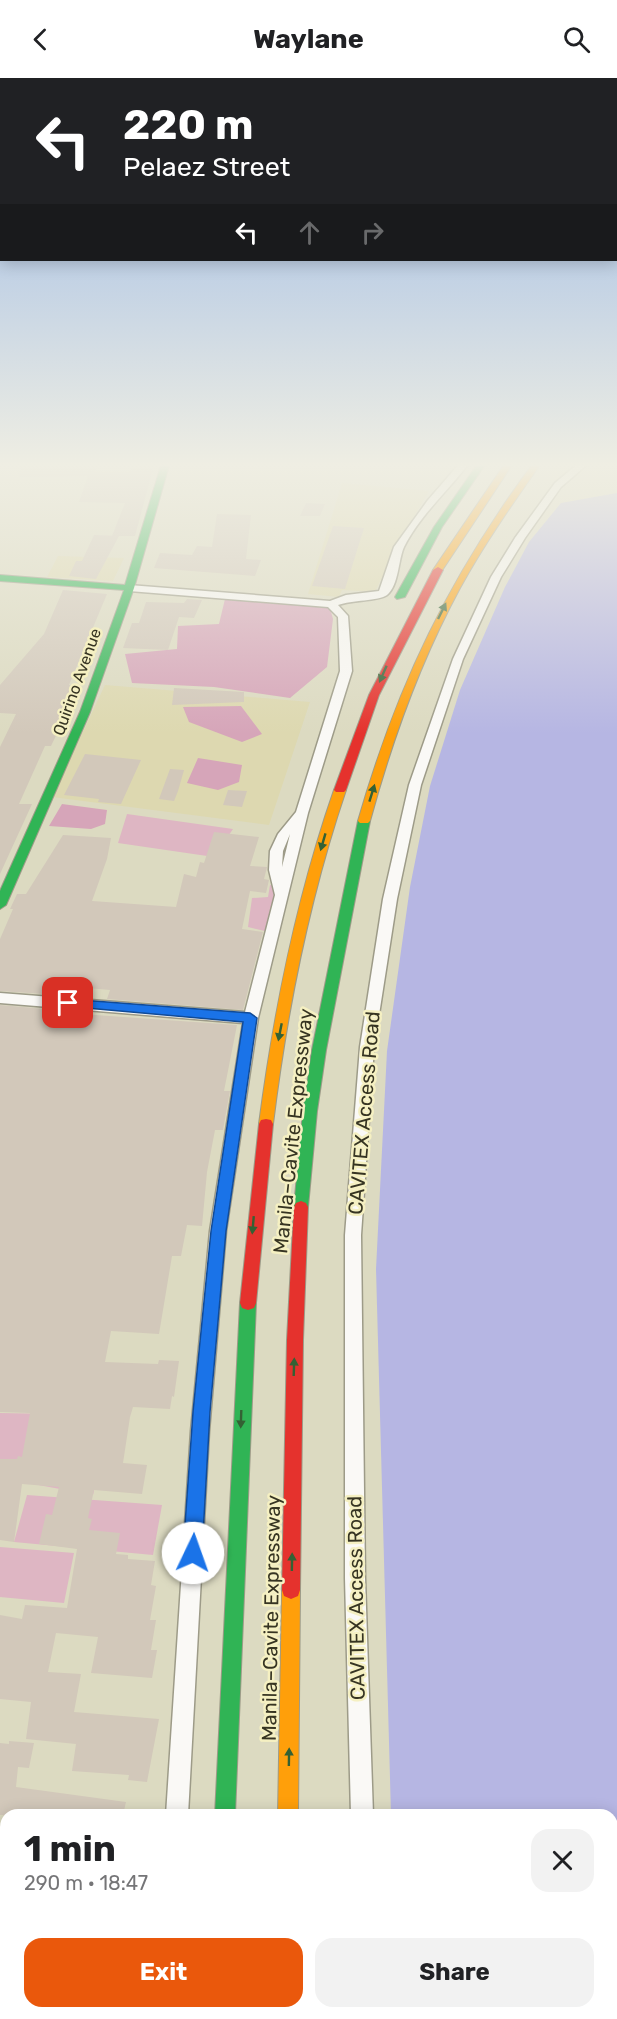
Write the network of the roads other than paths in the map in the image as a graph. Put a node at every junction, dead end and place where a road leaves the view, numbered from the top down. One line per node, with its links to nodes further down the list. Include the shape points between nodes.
1 (139, 553): 8 (main road, Quirino Avenue)
2 (397, 553): 9 (street, via 382,594 346,598)
3 (424, 553): 10 (main road)
4 (450, 553): 14 (main road, Manila–Cavite Expressway, one-way to 14, via 409,617 371,700)
5 (476, 553): 20 (main road, Manila–Cavite Expressway, one-way to 5, via 294,1369 310,1114 331,974 357,848 376,781 412,681 452,592)
6 (511, 553): 21 (street, CAVITEX Access Road, via 458,659 415,785 390,899 367,1047 353,1235 355,1578)
7 (0, 578): 8 (main road)
8 (129, 588): 9 (street); 15 (main road, Quirino Avenue, via 85,712)
9 (331, 604): 17 (street, via 343,616 346,671 302,813)
10 (393, 612)
11 (356, 688): 12 (main road)
12 (350, 708)
13 (347, 730): 14 (main road)
14 (339, 785): 19 (main road, Manila–Cavite Expressway, one-way to 19, via 290,979 255,1196 243,1367)
15 (0, 905)
16 (0, 998): 17 (street)
17 (250, 1018): 18 (street, via 218,1231 206,1353)
18 (177, 1809)
19 (225, 1809)
20 (288, 1809)
21 (362, 1809)

